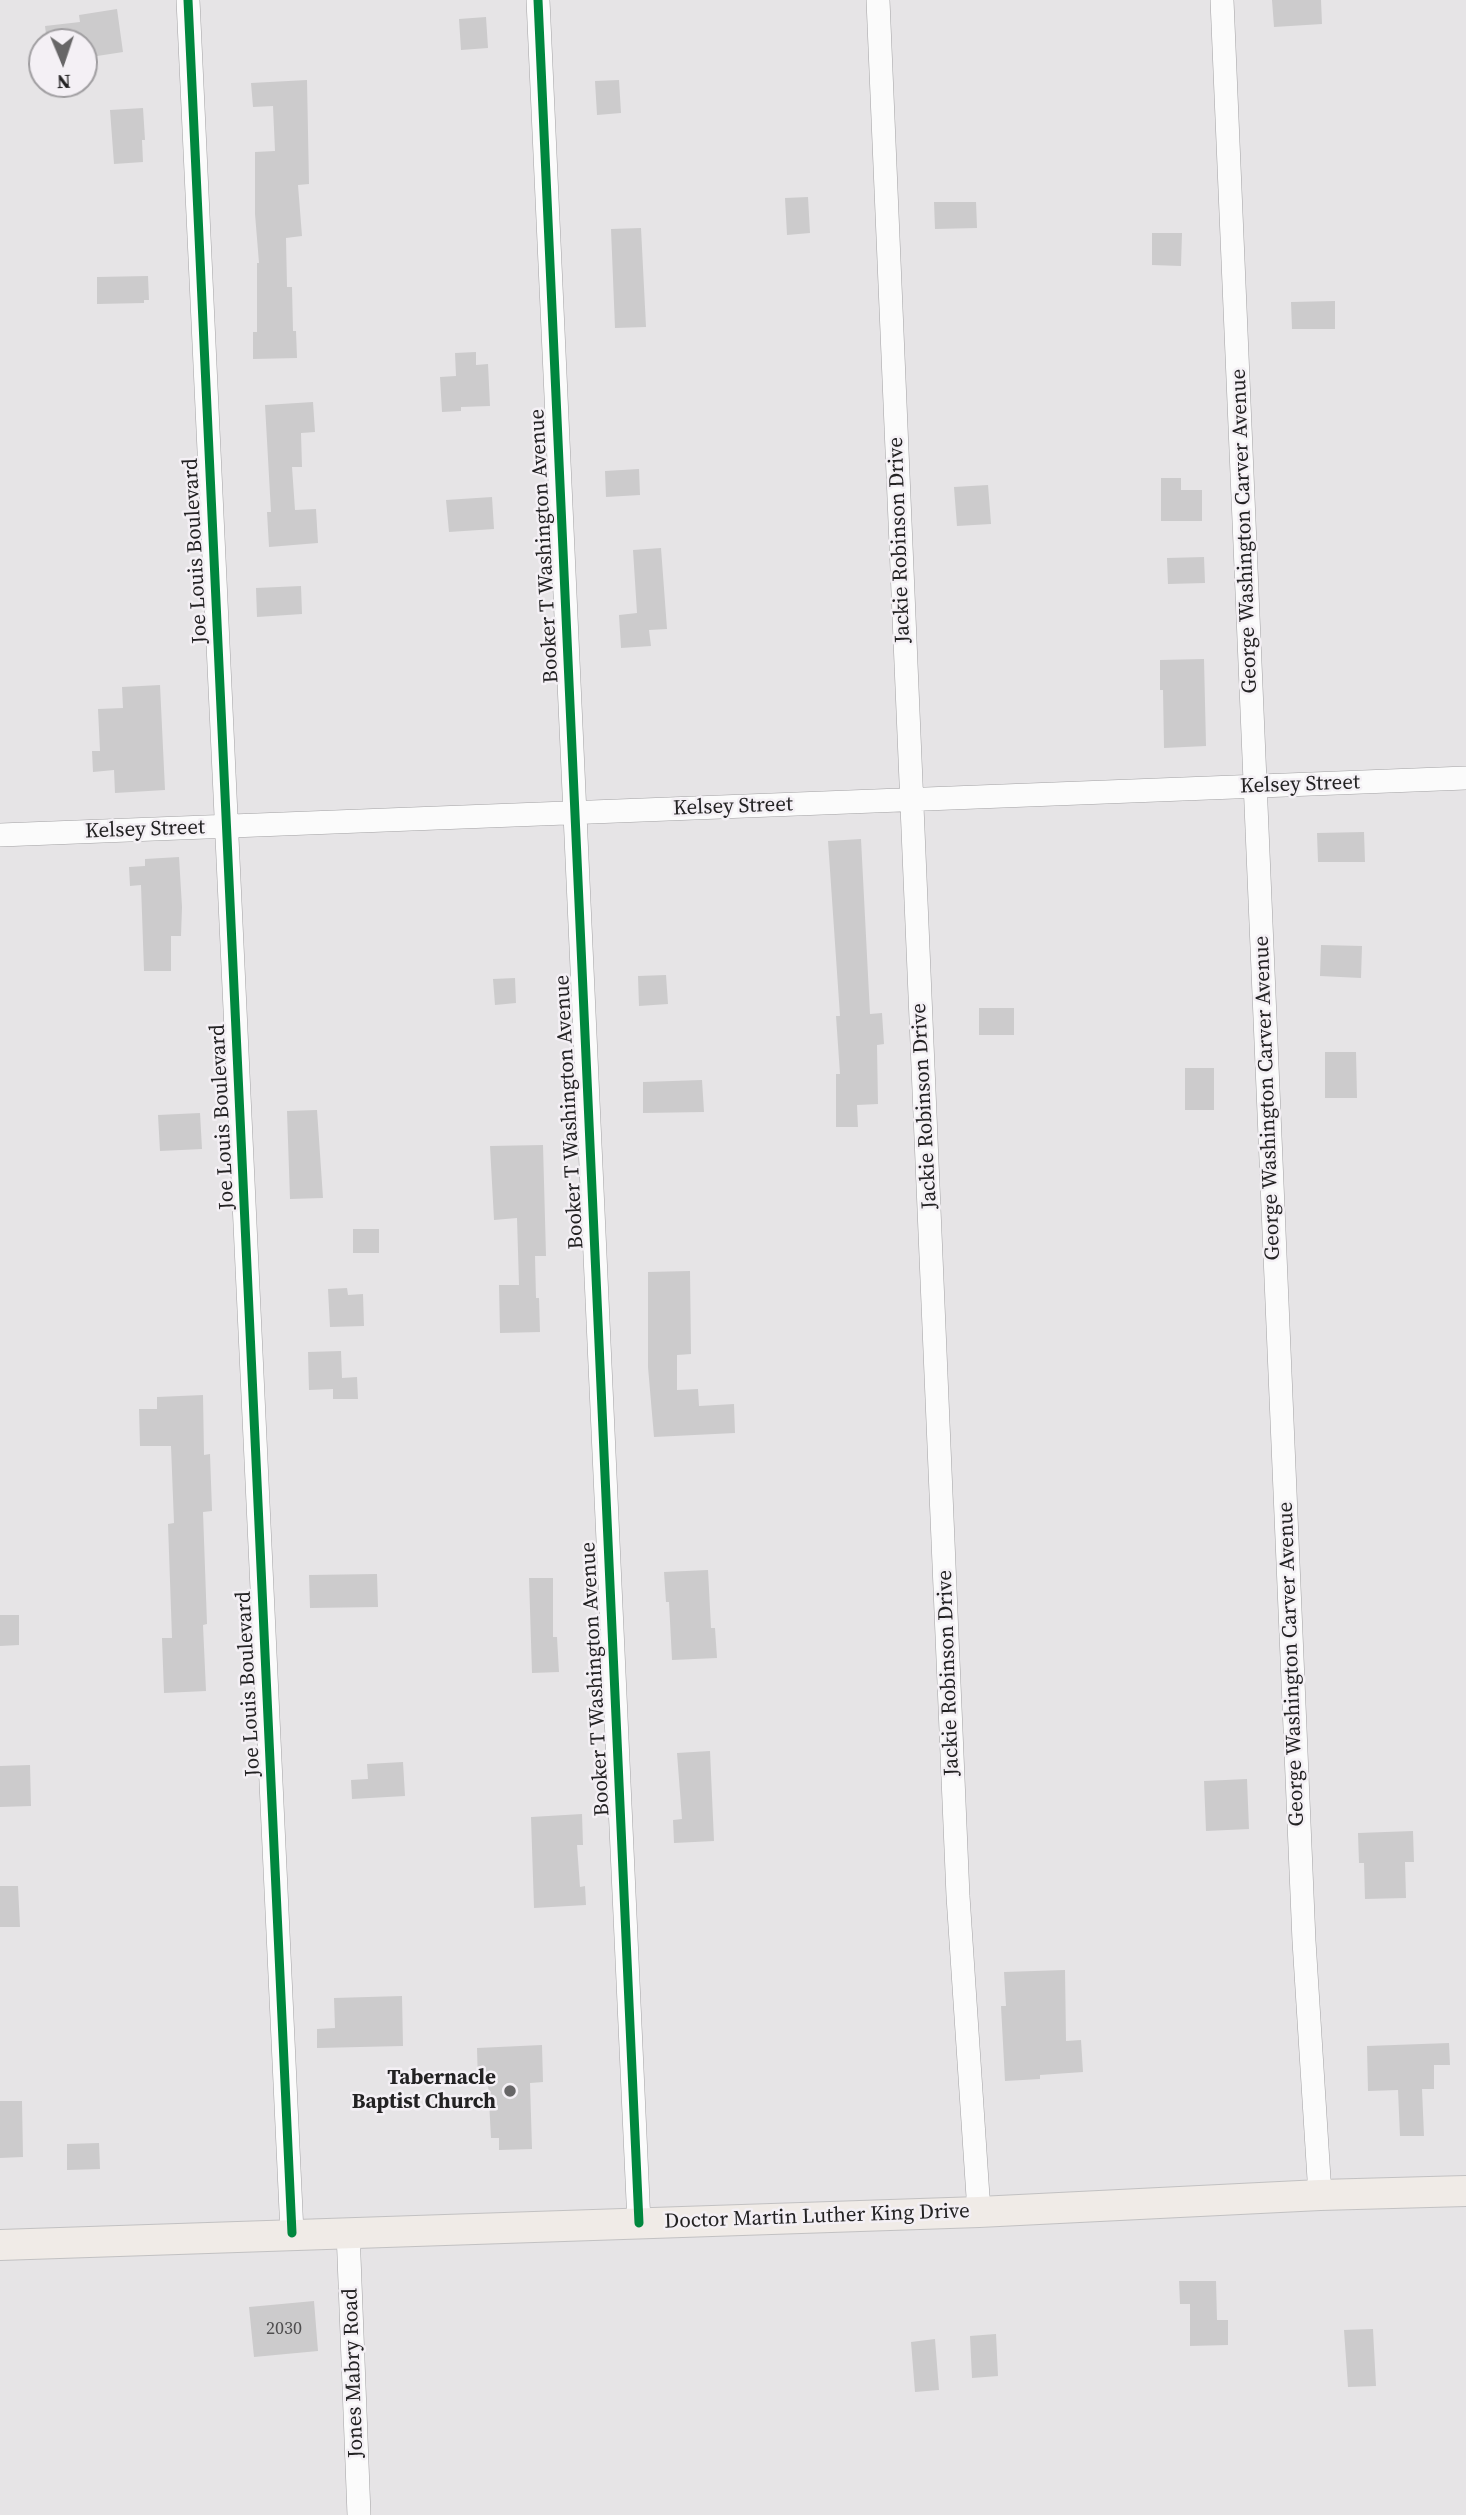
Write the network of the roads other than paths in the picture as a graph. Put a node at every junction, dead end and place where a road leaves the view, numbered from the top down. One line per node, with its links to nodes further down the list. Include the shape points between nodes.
1 (188, 0): 9 (street, Joe Louis Boulevard)
2 (538, 0): 8 (street, Booker T Washington Avenue)
3 (878, 0): 7 (street, Jackie Robinson Drive)
4 (1222, 0): 6 (street, George Washington Carver Avenue)
5 (1466, 778): 6 (street, Kelsey Street)
6 (1254, 786): 7 (street, Kelsey Street); 12 (street, George Washington Carver Avenue, via 1304,1941)
7 (910, 800): 8 (street, Kelsey Street); 13 (street, Jackie Robinson Drive, via 958,1896)
8 (574, 813): 9 (street, Kelsey Street); 14 (street, Booker T Washington Avenue)
9 (227, 827): 10 (street, Kelsey Street); 16 (street, Joe Louis Boulevard)
10 (0, 835)
11 (1466, 2191): 12 (main road, Doctor Martin Luther King Drive)
12 (1320, 2195): 13 (main road, Doctor Martin Luther King Drive)
13 (979, 2212): 14 (main road, Doctor Martin Luther King Drive)
14 (639, 2223): 15 (main road, Doctor Martin Luther King Drive)
15 (348, 2231): 16 (main road, Doctor Martin Luther King Drive); 18 (street, Jones Mabry Road)
16 (292, 2233): 17 (main road, Doctor Martin Luther King Drive)
17 (0, 2245)
18 (359, 2515)

